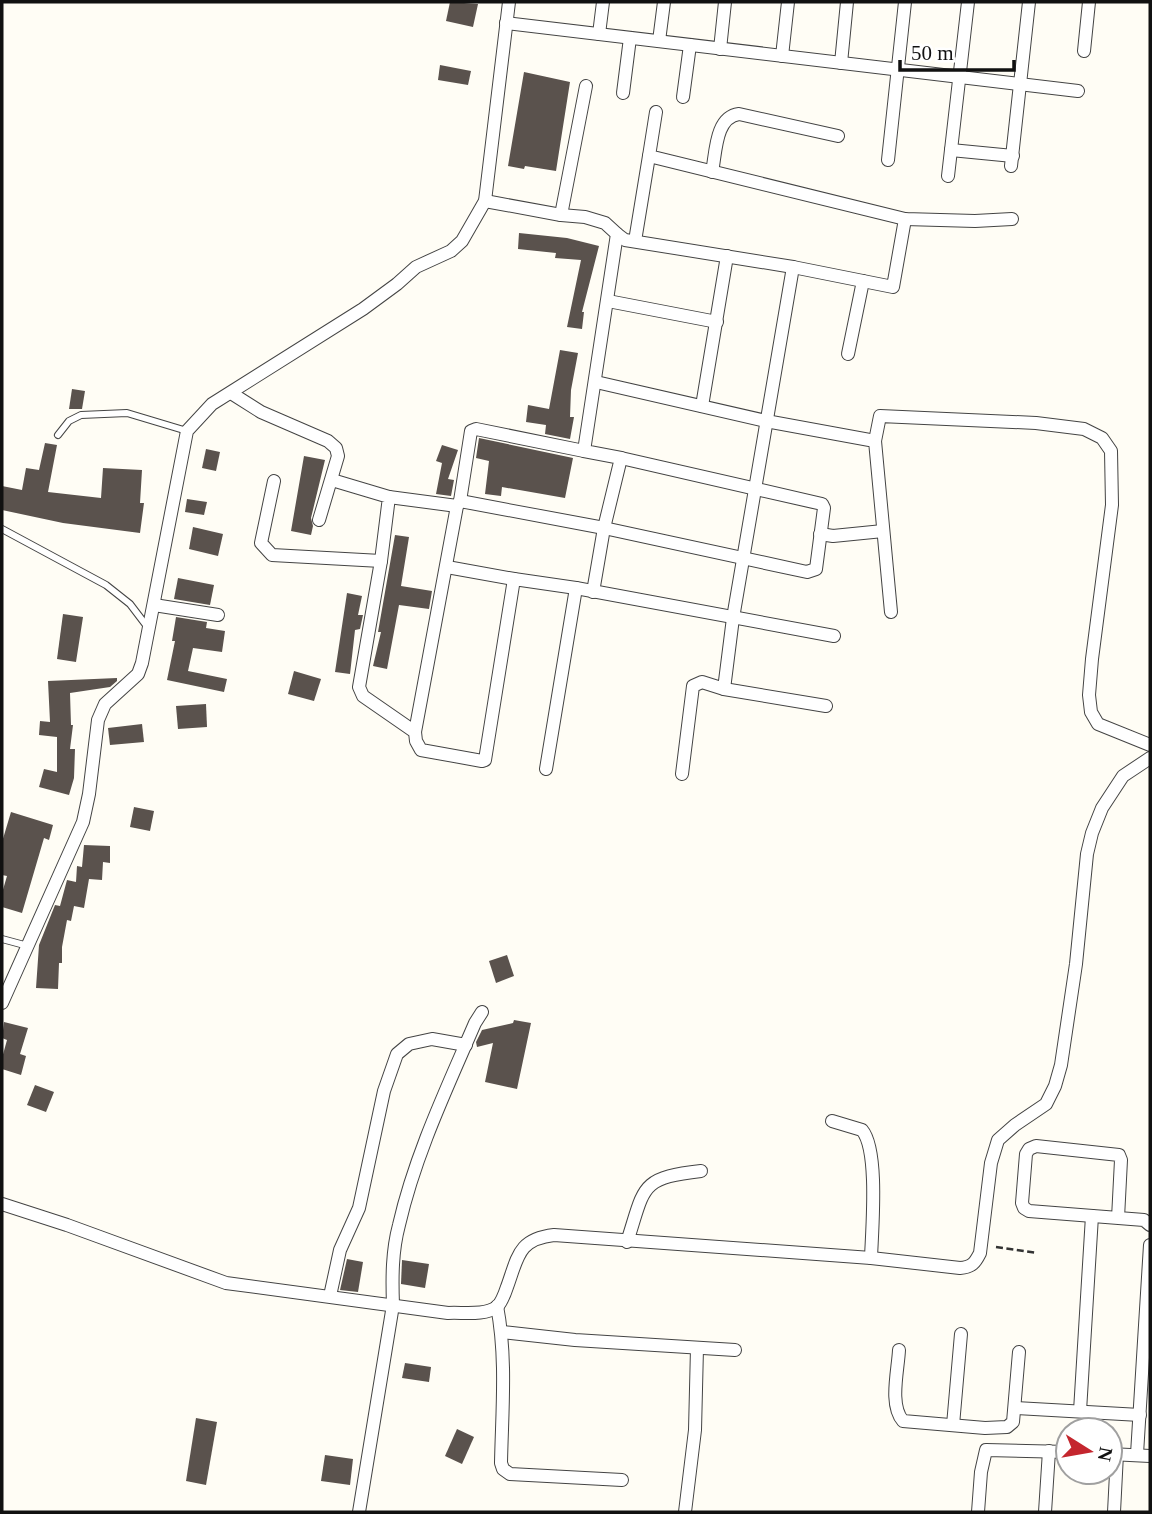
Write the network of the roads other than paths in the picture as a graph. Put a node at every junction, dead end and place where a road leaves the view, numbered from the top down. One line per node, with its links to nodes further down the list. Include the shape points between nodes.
1 (509, 2): 11 (street)
2 (603, 2): 12 (street)
3 (664, 2): 14 (street)
4 (725, 2): 16 (street)
5 (788, 2): 18 (street)
6 (847, 2): 19 (street)
7 (905, 2): 20 (street)
8 (968, 2): 21 (street)
9 (1029, 2): 22 (street)
10 (1089, 2): 17 (street)
11 (506, 23): 12 (street); 34 (street)
12 (598, 34): 13 (street)
13 (630, 38): 14 (street); 25 (street)
14 (659, 41): 15 (street)
15 (690, 45): 16 (street); 26 (street)
16 (720, 49): 18 (street)
17 (1084, 51)
18 (782, 56): 19 (street)
19 (841, 63): 20 (street)
20 (898, 70): 21 (street); 31 (street)
21 (959, 77): 22 (street); 29 (street)
22 (1020, 84): 24 (street); 29 (street, via 1012,161)
23 (586, 86): 35 (street)
24 (1078, 91)
25 (623, 93)
26 (683, 97)
27 (656, 112): 30 (street)
28 (838, 136): 32 (street, via 732,115 719,134)
29 (951, 150): 33 (street)
30 (649, 156): 32 (street); 39 (street)
31 (888, 160)
32 (712, 172): 36 (street)
33 (948, 176)
34 (485, 201): 35 (street); 47 (street, via 451,251 416,267 363,309)
35 (561, 215): 38 (street, via 605,223)
36 (905, 219): 37 (street); 42 (street, via 893,287)
37 (1012, 219)
38 (617, 234): 39 (street); 43 (street)
39 (635, 241): 40 (street)
40 (727, 256): 41 (street); 44 (street)
41 (793, 267): 42 (street); 49 (street)
42 (863, 281): 45 (street)
43 (608, 301): 44 (street); 46 (street)
44 (717, 322): 48 (street)
45 (848, 354)
46 (596, 382): 48 (street); 53 (street)
47 (231, 393): 50 (street, via 212,404); 55 (street, via 261,412 328,441 338,456)
48 (702, 406): 49 (street)
49 (766, 421): 52 (street); 57 (street)
50 (187, 431): 51 (lane, via 127,413 80,415); 71 (street)
51 (58, 435)
52 (875, 441): 63 (street); 80 (street, via 880,416 1036,423 1084,429 1102,438 1111,451 1112,505 1092,659 1091,712 1098,724)
53 (584, 451): 54 (street); 59 (street, via 472,430)
54 (621, 458): 57 (street); 61 (street)
55 (332, 480): 58 (street); 60 (street)
56 (274, 481): 66 (street, via 261,543 272,555)
57 (755, 489): 64 (street, via 822,504); 65 (street)
58 (389, 497): 59 (street); 66 (street)
59 (459, 504): 61 (street); 67 (street)
60 (319, 520)
61 (604, 528): 65 (street); 70 (street)
62 (2, 529): 75 (lane, via 106,585 131,604)
63 (883, 531): 64 (street); 72 (street)
64 (820, 534): 65 (street, via 813,572)
65 (744, 558): 74 (street)
66 (381, 561): 79 (street, via 359,687 363,696)
67 (447, 567): 68 (street); 79 (street)
68 (514, 579): 69 (street); 79 (street, via 485,760 421,750)
69 (576, 589): 70 (street); 82 (street)
70 (593, 592): 74 (street)
71 (154, 605): 73 (street); 75 (street)
72 (891, 612)
73 (218, 615)
74 (733, 618): 76 (street); 77 (street)
75 (149, 629): 85 (street, via 138,674 105,704 83,822)
76 (834, 636)
77 (723, 689): 78 (street); 83 (street, via 702,682 693,686)
78 (826, 706)
79 (415, 732)
80 (1150, 745)
81 (1150, 758): 97 (street, via 1123,776 1092,833 1061,1065 1046,1104 998,1140 975,1263 961,1268)
82 (546, 769)
83 (682, 774)
84 (2, 939): 85 (lane)
85 (28, 946): 86 (street)
86 (2, 1003)
87 (482, 1012): 88 (street)
88 (466, 1045): 98 (street, via 432,1039 409,1044 397,1054 384,1091 359,1208 340,1250); 99 (street, via 434,1115 399,1225)
89 (831, 1121): 97 (street, via 862,1130 869,1146)
90 (701, 1171): 95 (street, via 657,1179 644,1191)
91 (2, 1205): 98 (street, via 226,1283)
92 (1092, 1216): 93 (street); 93 (street, via 1024,1208 1029,1149 1119,1155); 108 (street)
93 (1118, 1218): 94 (street, via 1144,1220)
94 (1150, 1225)
95 (627, 1242): 97 (street); 100 (street, via 554,1235 535,1238 521,1251)
96 (1150, 1245): 109 (street)
97 (871, 1258)
98 (330, 1296): 99 (street)
99 (393, 1305): 100 (street, via 448,1312 484,1312); 119 (street)
100 (497, 1306): 101 (street)
101 (502, 1332): 103 (street); 117 (street, via 503,1469 510,1474)
102 (961, 1334): 110 (street)
103 (697, 1348): 104 (street); 120 (street, via 695,1430)
104 (735, 1350)
105 (899, 1350): 110 (street, via 897,1415 903,1421)
106 (1019, 1352): 107 (street)
107 (1015, 1408): 108 (street); 111 (street, via 1013,1422)
108 (1080, 1411): 109 (street)
109 (1140, 1415): 116 (street)
110 (953, 1425): 111 (street)
111 (1007, 1427): 112 (street)
112 (1010, 1449): 113 (street); 121 (street, via 986,1450)
113 (1049, 1451): 114 (street); 122 (street)
114 (1054, 1451)
115 (1124, 1454): 116 (street)
116 (1144, 1455)
117 (622, 1480)
118 (1114, 1486): 123 (street)
119 (359, 1512)
120 (685, 1512)
121 (978, 1512)
122 (1045, 1512)
123 (1114, 1512)

